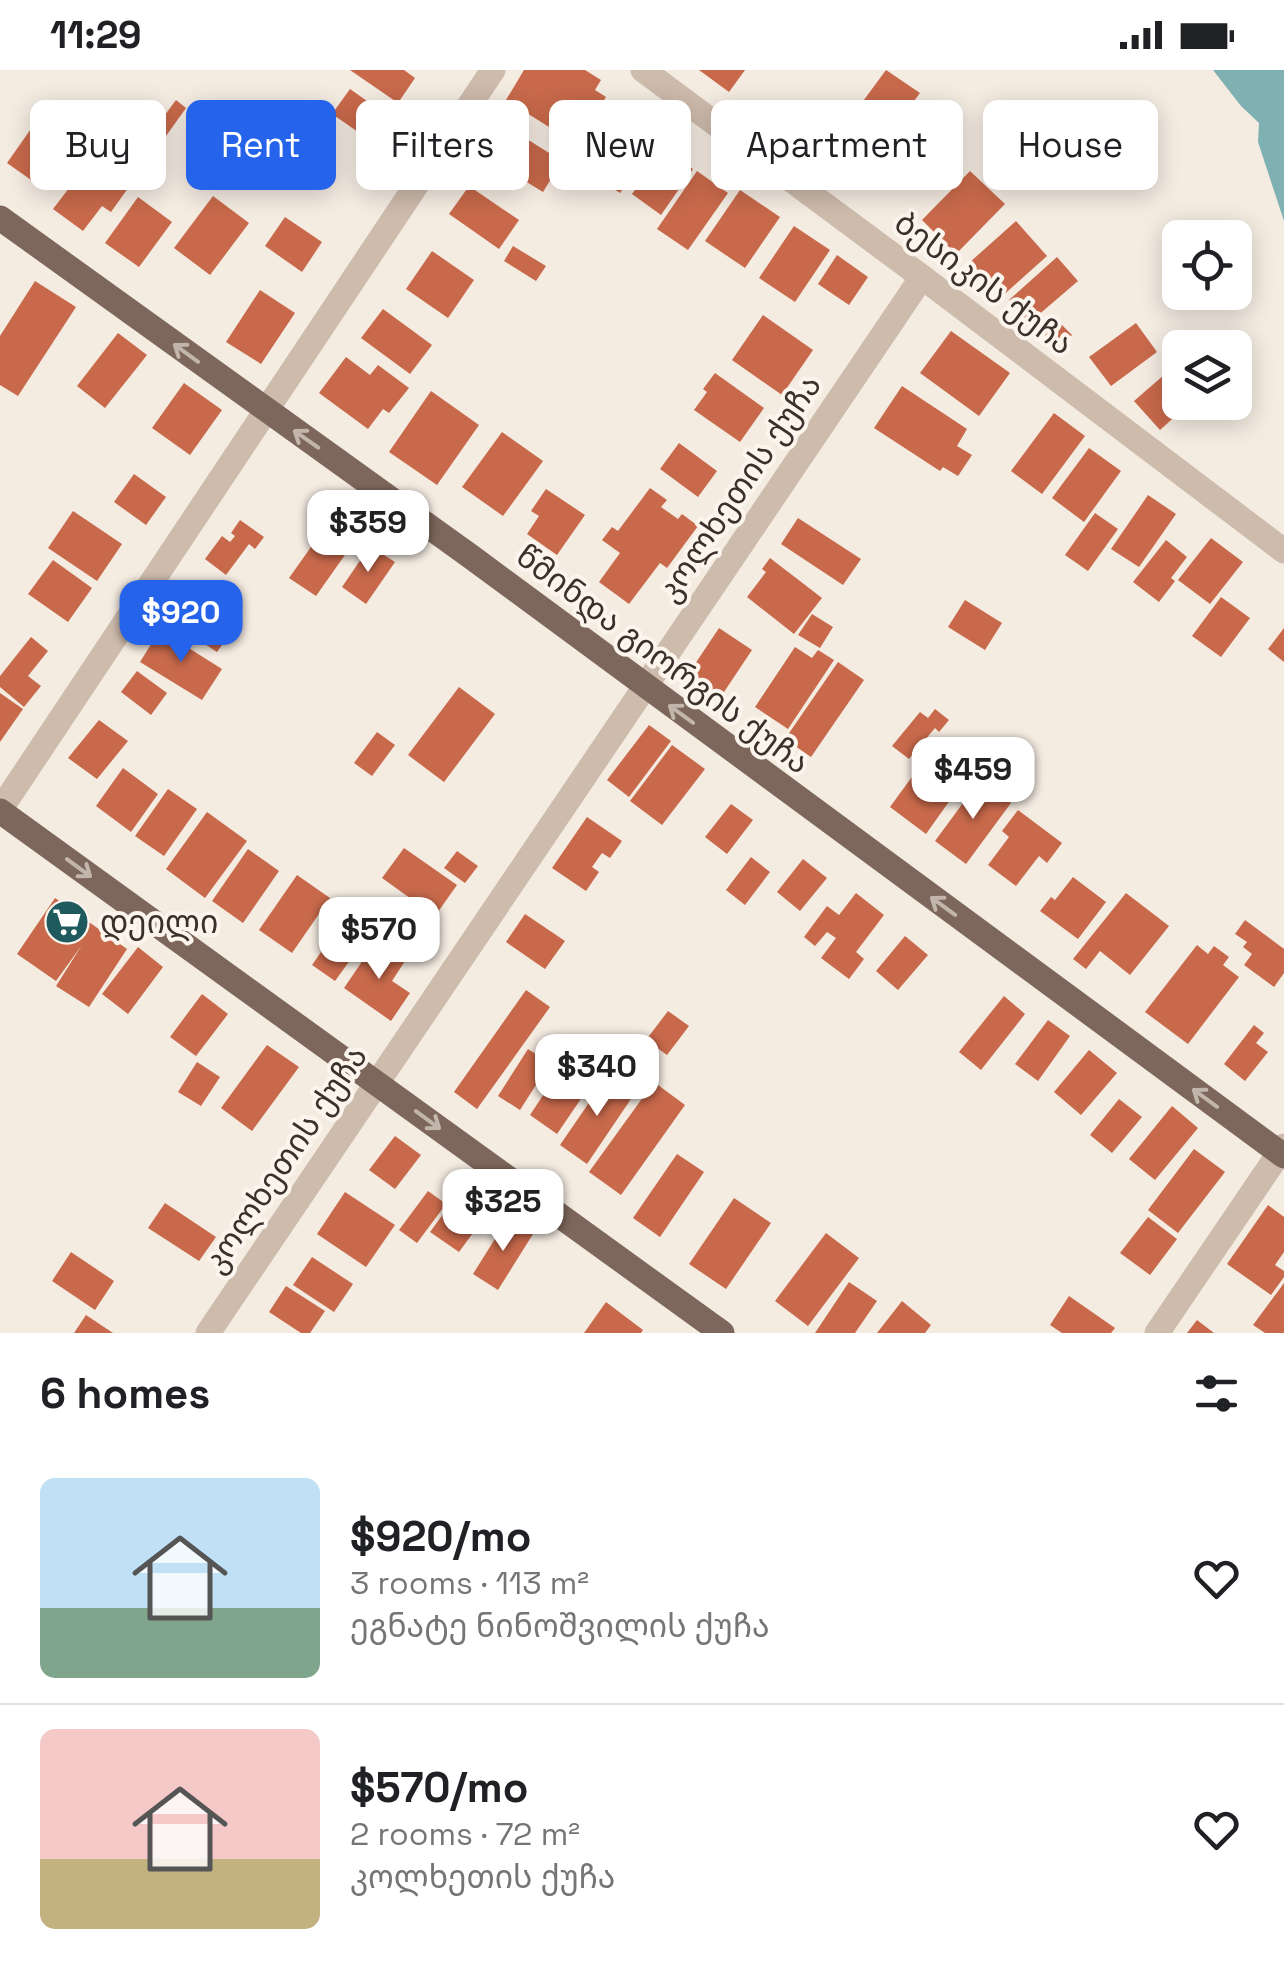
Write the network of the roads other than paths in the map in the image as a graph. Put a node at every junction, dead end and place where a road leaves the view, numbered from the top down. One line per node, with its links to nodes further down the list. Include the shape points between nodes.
1 (492, 70): 5 (street)
2 (643, 70): 4 (street, ბესიკის ქუჩა)
3 (0, 218): 5 (main road, წმინდა გიორგის ქუჩა, one-way to 3)
4 (922, 277): 6 (street, ბესიკის ქუჩა); 7 (street, კოლხეთის ქუჩა)
5 (265, 410): 7 (main road, წმინდა გიორგის ქუჩა, one-way to 5); 8 (street)
6 (1284, 551)
7 (644, 685): 9 (street, კოლხეთის ქუჩა); 10 (main road, წმინდა გიორგის ქუჩა, one-way to 7)
8 (0, 811): 9 (main road, one-way to 9)
9 (376, 1082): 11 (main road, one-way to 11); 12 (street, კოლხეთის ქუჩა)
10 (1282, 1152): 14 (street)
11 (692, 1325): 13 (main road)
12 (208, 1333)
13 (722, 1333)
14 (1157, 1333)

